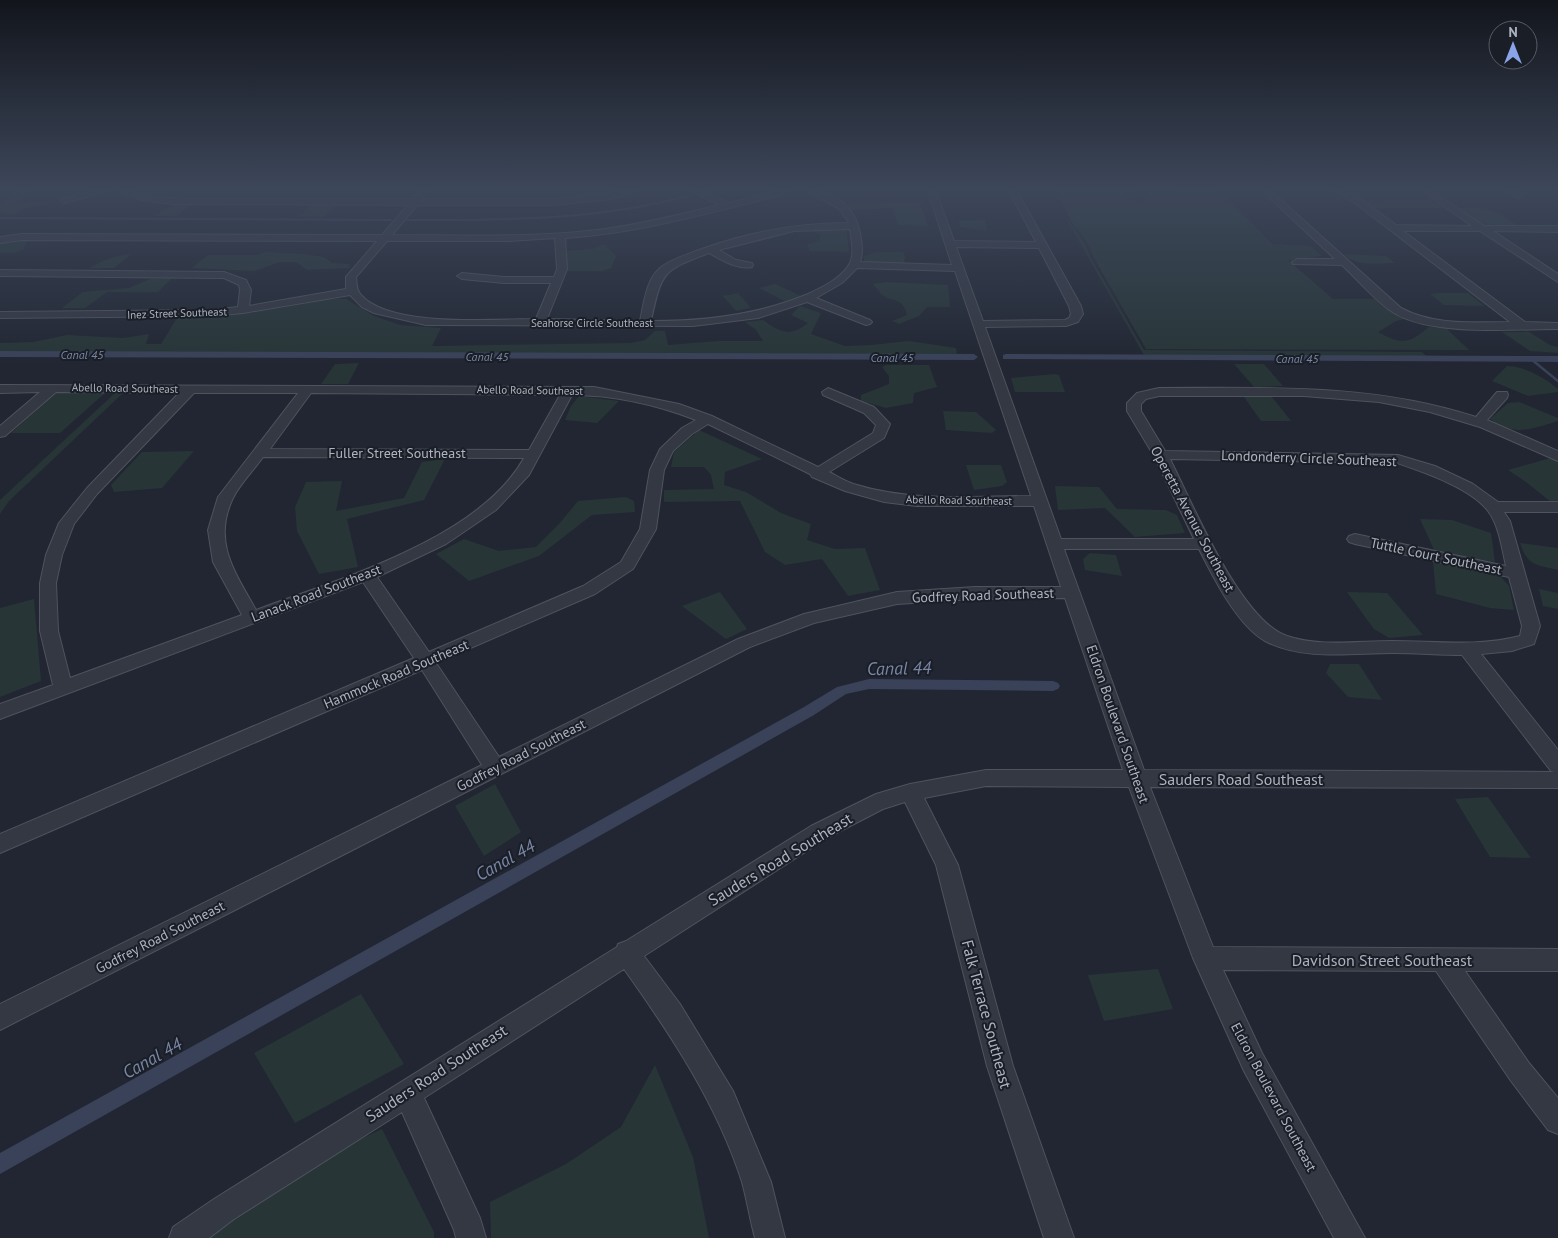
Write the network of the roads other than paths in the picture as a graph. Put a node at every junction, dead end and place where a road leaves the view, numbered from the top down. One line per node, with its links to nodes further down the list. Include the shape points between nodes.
1 (375, 249): 20 (street, via 351,277)
2 (561, 249): 19 (street, via 562,269)
3 (716, 249): 10 (street)
4 (857, 249): 14 (street)
5 (952, 249): 15 (street, Eldron Boulevard Southeast)
6 (1045, 249): 27 (street, via 1075,306 1074,320 1052,324)
7 (1329, 249): 12 (street)
8 (1422, 249): 28 (street)
9 (1512, 249): 18 (street)
10 (711, 250): 13 (street, via 733,262); 26 (street, via 674,262 663,270 656,279)
11 (1297, 262): 12 (street)
12 (1344, 262): 28 (street, via 1397,310 1417,320 1443,325)
13 (748, 265)
14 (854, 265): 15 (street); 21 (street, Seahorse Circle Southeast, via 836,283)
15 (959, 268): 27 (street, Eldron Boulevard Southeast)
16 (0, 273): 22 (street, via 224,274 244,283)
17 (462, 276): 19 (street)
18 (1558, 279)
19 (558, 280): 25 (street)
20 (352, 291): 22 (street, Inez Street Southeast); 25 (street, Seahorse Circle Southeast, via 376,310 403,318)
21 (808, 299): 24 (street); 26 (street, Seahorse Circle Southeast, via 741,317)
22 (243, 310): 23 (street, Inez Street Southeast, via 175,315)
23 (0, 315)
24 (866, 322)
25 (540, 323): 26 (street, Seahorse Circle Southeast)
26 (645, 323)
27 (978, 324): 45 (street, Eldron Boulevard Southeast)
28 (1521, 325): 29 (street)
29 (1558, 326)
30 (53, 388): 31 (street, Abello Road Southeast); 32 (street, Abello Road Southeast); 39 (street)
31 (0, 389)
32 (190, 389): 33 (street, Abello Road Southeast); 58 (street, via 92,491 67,523 54,555 48,583 49,631)
33 (308, 389): 34 (street, Abello Road Southeast); 40 (street)
34 (568, 390): 37 (street, Abello Road Southeast, via 636,398); 41 (street, Lanack Road Southeast)
35 (828, 392): 44 (street, via 869,410 883,424 879,435)
36 (1502, 395): 38 (street)
37 (706, 419): 44 (street, Abello Road Southeast); 57 (street, Hammock Road Southeast, via 667,449 657,470 648,529 627,565 589,590)
38 (1479, 421): 42 (street, Operetta Avenue Southeast, via 1386,399 1353,395 1159,392 1142,396 1134,403 1134,411); 43 (street)
39 (0, 433)
40 (259, 453): 41 (street, Fuller Street Southeast); 54 (street, via 226,497 216,530 221,562)
41 (535, 454): 52 (street, Lanack Road Southeast, via 522,475 492,507 440,541)
42 (1161, 456): 46 (street, Londonderry Circle Southeast, via 1398,459 1468,487); 50 (street, Operetta Avenue Southeast)
43 (1558, 457)
44 (817, 474): 45 (street, Abello Road Southeast, via 850,488 917,501)
45 (1040, 501): 49 (street, Eldron Boulevard Southeast)
46 (1494, 507): 47 (street); 51 (street, Londonderry Circle Southeast, via 1502,521)
47 (1558, 507)
48 (1355, 539): 51 (street, Tuttle Court Southeast)
49 (1055, 544): 50 (street); 53 (street, Eldron Boulevard Southeast)
50 (1205, 544): 55 (street, Operetta Avenue Southeast, via 1250,620)
51 (1516, 573): 56 (street, Londonderry Circle Southeast, via 1531,626 1528,640 1512,646)
52 (367, 575): 54 (street, Lanack Road Southeast); 57 (street)
53 (1072, 592): 61 (street, Godfrey Road Southeast, via 897,598 810,618 744,643); 62 (street, Eldron Boulevard Southeast)
54 (252, 618): 58 (street, Lanack Road Southeast)
55 (1270, 636): 56 (street, Londonderry Circle Southeast, via 1302,646)
56 (1466, 648): 60 (street)
57 (426, 662): 61 (street); 65 (street, Hammock Road Southeast)
58 (63, 687): 59 (street, Lanack Road Southeast)
59 (0, 712)
60 (1558, 765)
61 (495, 768): 70 (street, Godfrey Road Southeast)
62 (1136, 778): 63 (street, Sauders Road Southeast); 64 (street, Sauders Road Southeast, via 986,778); 67 (street, Eldron Boulevard Southeast)
63 (1558, 780)
64 (910, 792): 66 (street, Sauders Road Southeast, via 876,803 819,832); 76 (street, Falk Terrace Southeast, via 947,865 1000,1066)
65 (0, 844)
66 (627, 952): 71 (street, Sauders Road Southeast); 75 (street, via 671,1013 723,1101 756,1182)
67 (1205, 958): 69 (street, Davidson Street Southeast); 77 (street, Eldron Boulevard Southeast, via 1253,1062)
68 (1558, 960): 69 (street, Davidson Street Southeast)
69 (1444, 961): 72 (street, via 1520,1072)
70 (0, 1018)
71 (407, 1092): 73 (street, Sauders Road Southeast); 74 (street)
72 (1558, 1120)
73 (184, 1238)
74 (471, 1238)
75 (770, 1238)
76 (1059, 1238)
77 (1350, 1238)

